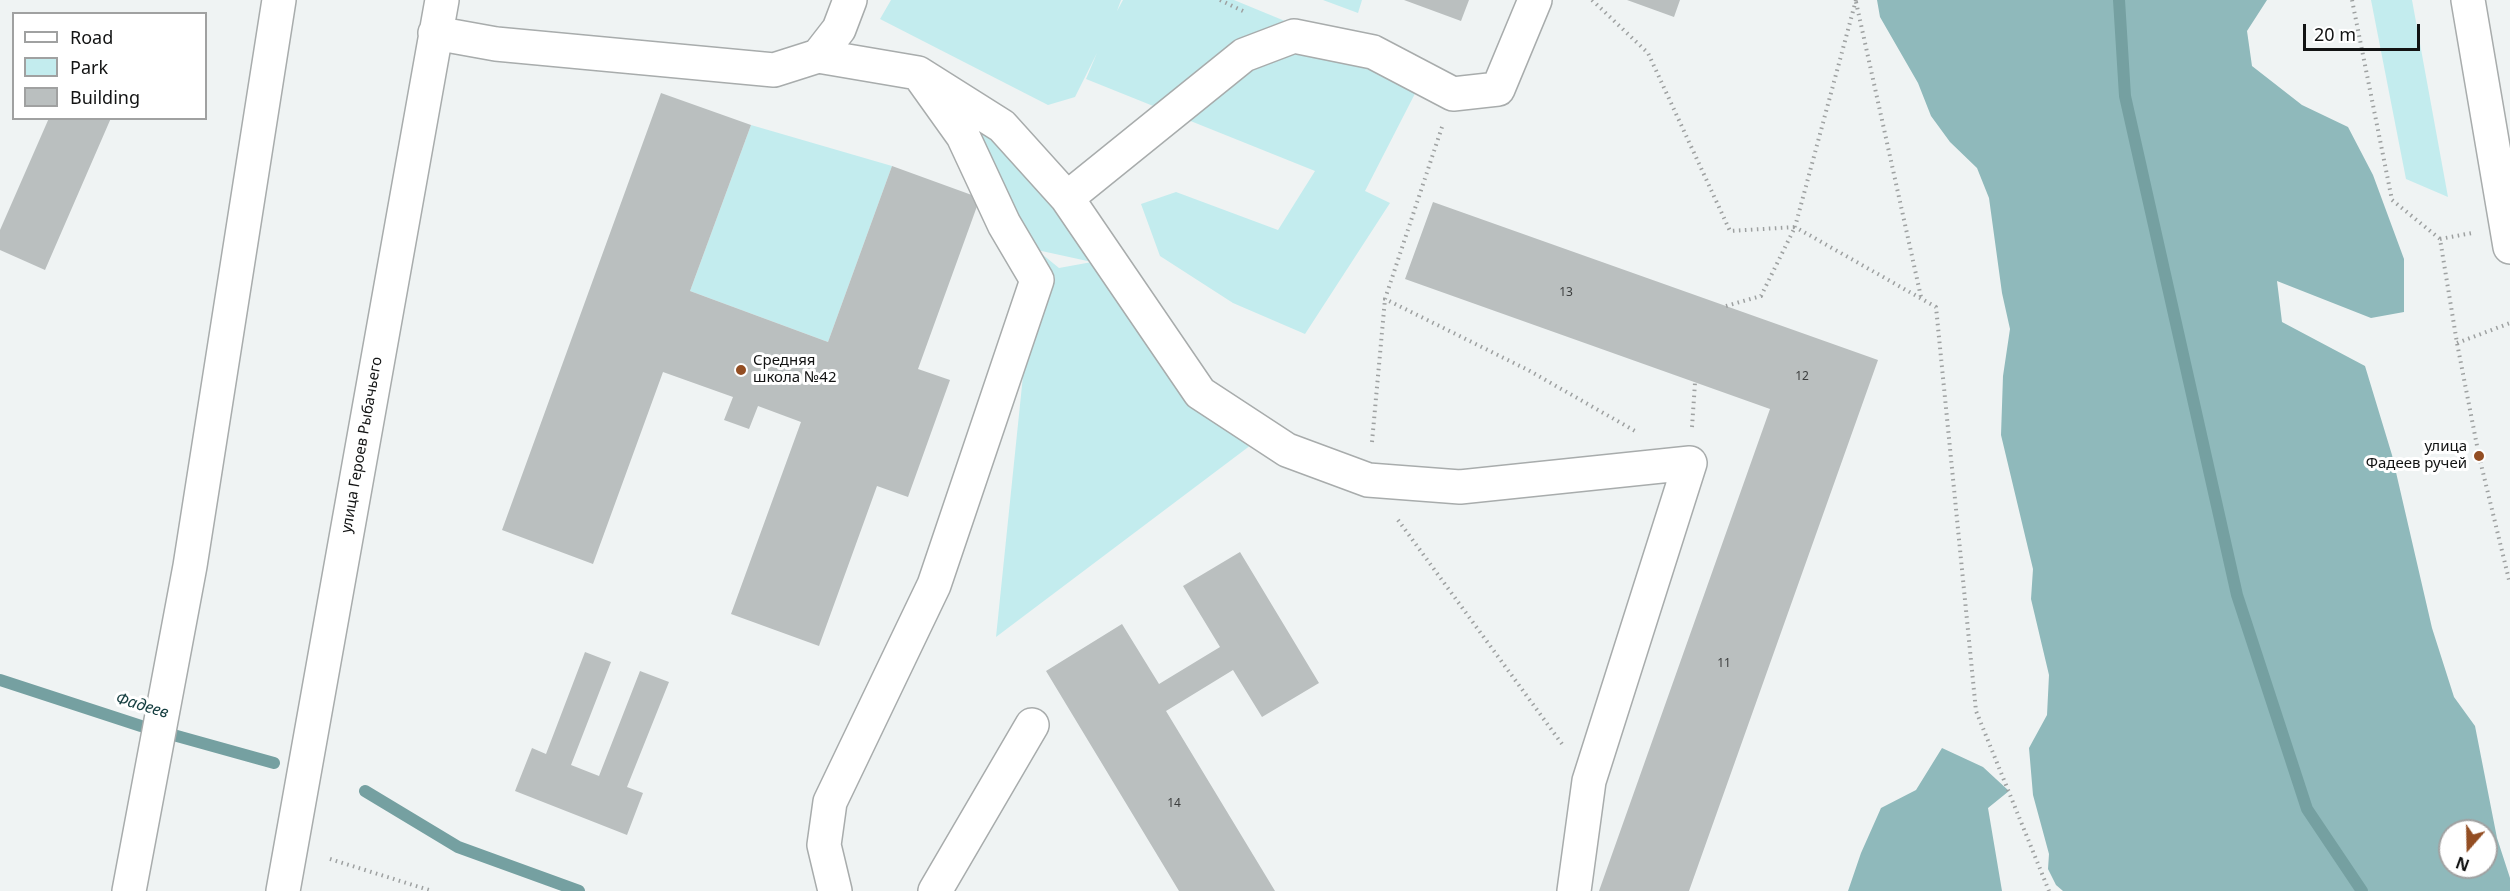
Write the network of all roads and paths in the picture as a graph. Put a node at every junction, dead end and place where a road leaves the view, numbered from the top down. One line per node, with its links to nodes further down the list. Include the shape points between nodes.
1 (279, 0): 29 (street, via 190,566)
2 (442, 0): 9 (street, улица Героев Рыбачьего)
3 (850, 0): 10 (street, via 838,29)
4 (1535, 0): 12 (street, via 1498,88)
5 (1592, 0): 14 (path, via 1648,53 1730,231)
6 (2352, 0): 20 (path, via 2392,200 2440,239)
7 (2468, 0): 15 (street)
8 (1856, 1): 14 (path); 16 (path)
9 (435, 33): 10 (street, via 496,44 774,70); 30 (street, улица Героев Рыбачьего)
10 (818, 56): 11 (street)
11 (918, 73): 13 (street, via 1002,126); 32 (street, via 963,136 1004,224 1037,280 934,585 830,802 824,845)
12 (1453, 94): 13 (street, via 1373,52 1294,36 1244,54); 17 (path)
13 (1067, 198): 24 (street, via 1200,393 1287,450)
14 (1795, 228): 16 (path); 18 (path, via 1761,296)
15 (2510, 247)
16 (1921, 297): 35 (path, via 1936,307 1976,711)
17 (1385, 299): 22 (path, via 1528,370); 24 (path)
18 (1726, 306)
19 (2510, 323): 20 (path)
20 (2457, 343): 25 (path)
21 (1695, 383): 23 (path)
22 (1640, 434)
23 (1690, 463): 24 (street, via 1460,487); 27 (street)
24 (1368, 480): 27 (path)
25 (2510, 584)
26 (1032, 725): 33 (street)
27 (1589, 781): 34 (street)
28 (330, 859): 31 (path)
29 (129, 891)
30 (283, 891)
31 (432, 891)
32 (834, 891)
33 (934, 891)
34 (1574, 891)
35 (2049, 891)

